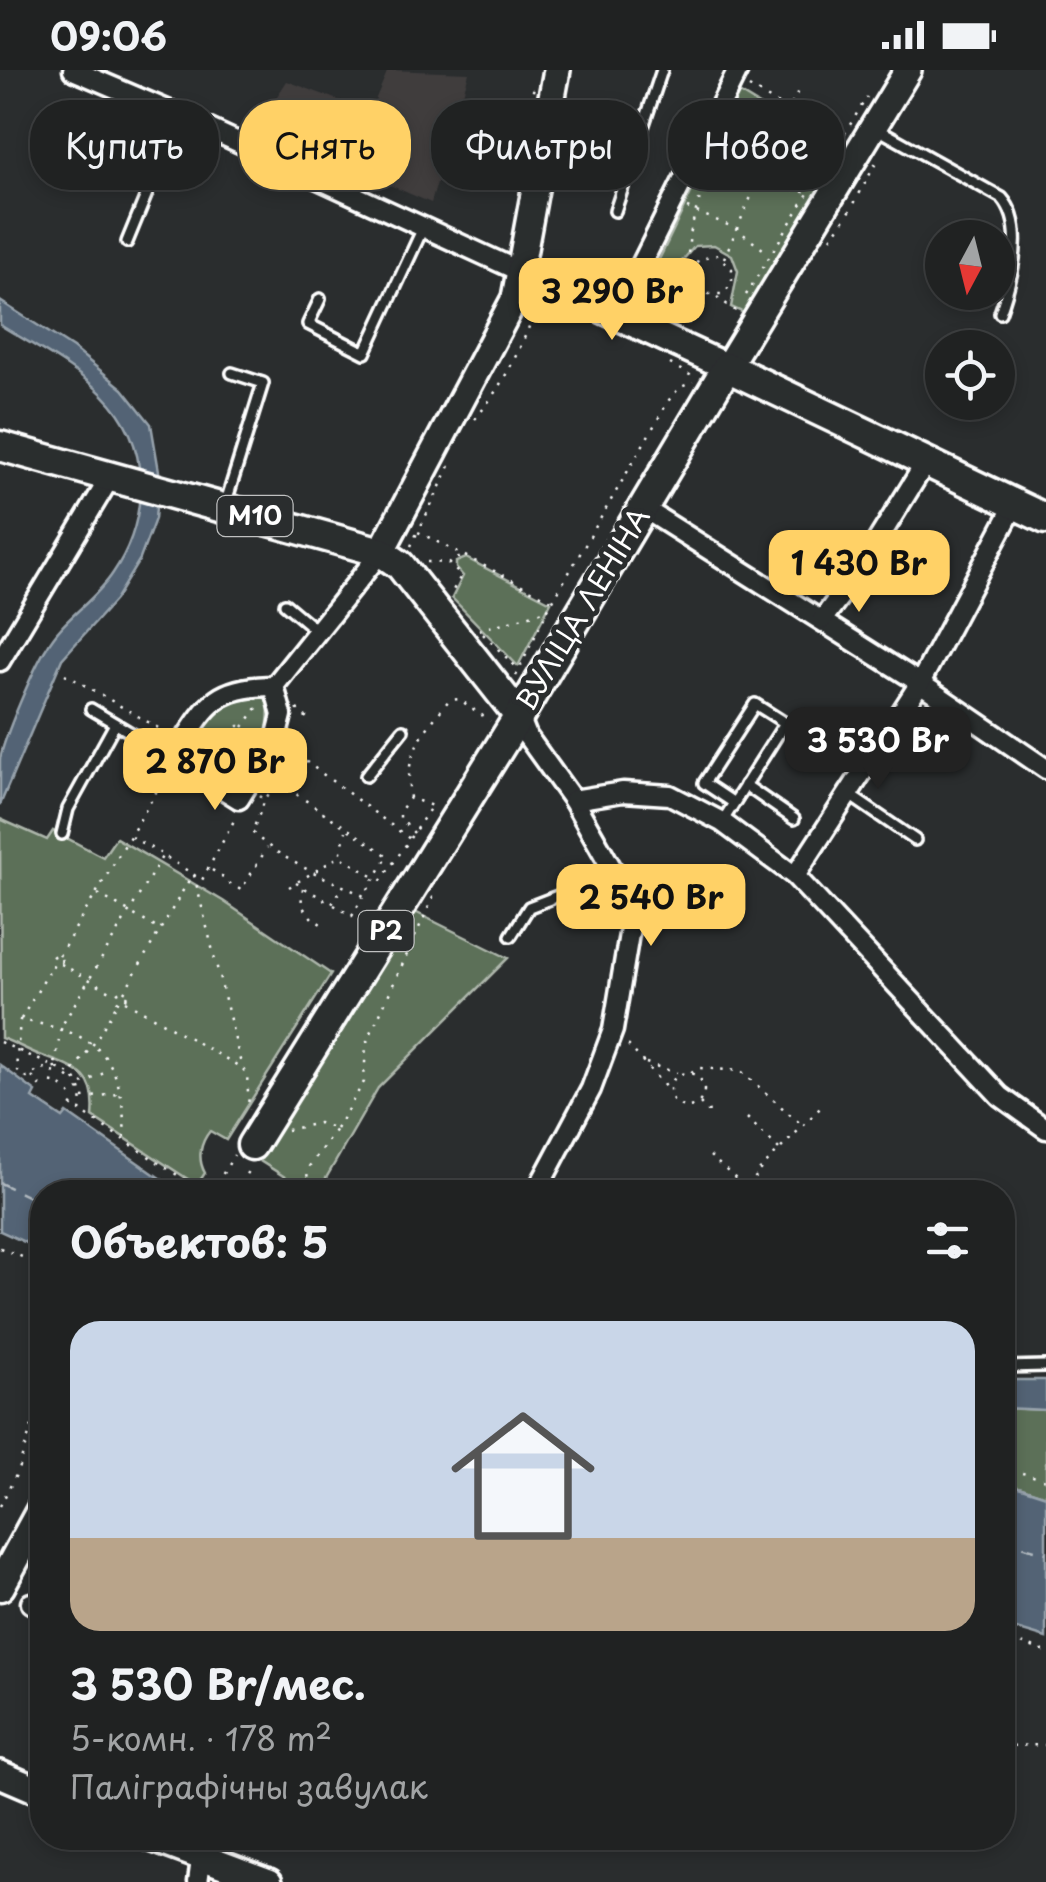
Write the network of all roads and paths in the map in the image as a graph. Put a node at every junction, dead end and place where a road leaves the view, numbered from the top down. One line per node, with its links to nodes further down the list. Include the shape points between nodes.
1 (73, 70): 9 (street)
2 (662, 70): 21 (lane)
3 (908, 70): 12 (main road, ВУЛІЦА ЛЕНІНА)
4 (552, 71): 29 (main road)
5 (736, 74): 8 (street); 10 (path)
6 (800, 86): 11 (path)
7 (870, 91): 13 (path)
8 (722, 99): 20 (street)
9 (145, 100)
10 (772, 100)
11 (793, 100)
12 (874, 127): 37 (lane, via 1010,207 1015,269); 41 (main road, ВУЛІЦА ЛЕНІНА)
13 (844, 130)
14 (219, 132): 23 (street)
15 (148, 190): 25 (lane)
16 (704, 190): 22 (path)
17 (751, 190): 24 (path)
18 (794, 190): 19 (path)
19 (806, 192): 26 (path)
20 (672, 201): 22 (path); 28 (street)
21 (615, 210)
22 (696, 213): 24 (path); 30 (path, via 687,246)
23 (424, 226): 29 (street); 34 (lane, via 366,353 308,324)
24 (736, 228): 26 (path); 27 (path)
25 (127, 242)
26 (769, 254): 36 (path)
27 (724, 258): 30 (path, via 704,256); 33 (path, via 734,276)
28 (639, 269): 31 (path); 38 (street)
29 (521, 272): 38 (main road); 55 (main road, via 515,298)
30 (692, 272): 31 (path)
31 (694, 285): 32 (path)
32 (703, 294): 33 (path); 40 (path)
33 (716, 296): 36 (path)
34 (320, 299)
35 (536, 308): 44 (path, via 525,341)
36 (737, 312): 39 (path)
37 (1000, 313)
38 (616, 315): 41 (main road)
39 (730, 324)
40 (686, 328)
41 (727, 366): 47 (main road); 51 (main road, ВУЛІЦА ЛЕНІНА / Р2)
42 (232, 373): 50 (lane, via 263,383)
43 (693, 382): 62 (path, via 669,400)
44 (472, 422)
45 (0, 446): 48 (main road, М10)
46 (457, 453): 53 (path)
47 (926, 462): 49 (main road); 66 (street)
48 (111, 476): 50 (main road, М10); 69 (street)
49 (1015, 504): 52 (main road); 72 (street)
50 (224, 507): 55 (main road, М10)
51 (643, 508): 66 (street); 74 (main road, ВУЛІЦА ЛЕНІНА / Р2)
52 (1046, 518)
53 (418, 532): 54 (path); 56 (path)
54 (411, 546)
55 (381, 552): 67 (street); 74 (main road, М10, via 400,565)
56 (466, 554): 58 (path); 62 (path)
57 (417, 558): 59 (path)
58 (448, 562): 59 (path); 61 (path, via 460,576 449,598)
59 (432, 564): 60 (path)
60 (428, 574)
61 (446, 593)
62 (553, 600): 64 (path)
63 (285, 604): 67 (lane)
64 (548, 609): 68 (path); 70 (path)
65 (470, 620): 68 (path)
66 (822, 620): 72 (street)
67 (316, 631): 73 (street)
68 (480, 631): 70 (path)
69 (0, 662)
70 (519, 670): 74 (path)
71 (65, 674): 81 (path)
72 (920, 683): 82 (street); 87 (street)
73 (274, 686): 77 (path); 80 (street, via 282,715); 81 (street, via 223,694)
74 (512, 708): 88 (path, via 494,724 459,699 449,700 413,746); 90 (street); 166 (main road, ВУЛІЦА ЛЕНІНА / Р2)
75 (91, 709): 76 (lane)
76 (115, 724): 81 (lane); 96 (lane, via 68,809)
77 (244, 727): 79 (path, via 244,738); 79 (path, via 233,729)
78 (403, 730): 83 (lane)
79 (236, 739): 84 (path)
80 (276, 740): 86 (street); 98 (path)
81 (175, 748): 84 (street); 97 (path)
82 (1046, 769)
83 (366, 776)
84 (211, 783): 86 (street)
85 (745, 785): 91 (lane); 91 (lane, via 784,724 755,704 704,783); 92 (lane)
86 (242, 793): 89 (path); 103 (path)
87 (848, 794): 99 (lane); 107 (street)
88 (410, 798): 95 (path, via 400,818); 95 (path, via 432,806)
89 (265, 800): 94 (path, via 277,782); 100 (path, via 252,832)
90 (573, 800): 93 (street, via 623,792 670,796); 106 (street)
91 (734, 803): 93 (lane)
92 (794, 819)
93 (722, 822): 107 (street)
94 (347, 829): 102 (path); 109 (path, via 388,856)
95 (414, 833): 98 (path)
96 (62, 834)
97 (131, 836): 101 (path); 115 (path)
98 (410, 839): 109 (path, via 380,882)
99 (915, 840)
100 (268, 847): 104 (path); 111 (path, via 242,890)
101 (163, 855): 105 (path); 119 (path)
102 (340, 856): 104 (path); 109 (path)
103 (210, 870): 105 (path, via 202,880); 108 (path)
104 (309, 872): 110 (path); 112 (path)
105 (193, 874): 121 (path); 139 (path)
106 (615, 874): 122 (lane, via 529,906); 133 (street, via 632,916)
107 (796, 876): 162 (street, via 1000,1096)
108 (223, 877)
109 (374, 878): 116 (path)
110 (294, 882): 113 (path); 114 (path)
111 (230, 884)
112 (344, 886): 116 (path); 117 (path)
113 (289, 887)
114 (303, 887): 117 (path); 120 (path, via 302,905)
115 (98, 894): 119 (path); 123 (path)
116 (364, 896): 117 (path, via 352,916)
117 (332, 904)
118 (430, 904): 161 (path, via 366,1044 364,1082)
119 (129, 912): 121 (path); 126 (path)
120 (324, 926)
121 (161, 931): 127 (path)
122 (511, 936)
123 (59, 956): 124 (path); 125 (path, via 51,958)
124 (60, 964): 125 (path); 126 (path)
125 (53, 965): 131 (path)
126 (88, 980): 128 (path); 132 (path)
127 (124, 992): 128 (path); 129 (path)
128 (116, 994): 130 (path)
129 (125, 1000): 130 (path); 139 (path)
130 (118, 1002): 135 (path)
131 (20, 1020): 132 (path); 136 (path)
132 (61, 1027): 135 (path); 138 (path)
133 (612, 1030): 137 (path); 173 (street, via 591,1088)
134 (0, 1042): 136 (path)
135 (94, 1043): 140 (path); 143 (path)
136 (20, 1051): 138 (path); 144 (path, via 16,1070)
137 (645, 1062): 142 (path); 149 (path)
138 (56, 1066): 143 (path); 144 (path); 145 (path)
139 (242, 1068): 156 (path)
140 (112, 1069): 148 (path); 150 (path)
141 (691, 1073): 142 (path); 153 (path, via 703,1084); 160 (path, via 741,1071)
142 (680, 1074): 149 (path)
143 (72, 1075): 147 (path); 148 (path)
144 (31, 1076): 146 (path)
145 (52, 1084)
146 (41, 1087)
147 (61, 1087)
148 (80, 1087): 151 (path); 152 (path)
149 (670, 1093): 153 (path, via 680,1106)
150 (120, 1094): 152 (path); 164 (path)
151 (69, 1095)
152 (83, 1098): 157 (path)
153 (698, 1102): 158 (path)
154 (825, 1104): 160 (path)
155 (71, 1106): 157 (path)
156 (250, 1109)
157 (80, 1111): 164 (path)
158 (712, 1115)
159 (747, 1118): 165 (path)
160 (803, 1126): 165 (path)
161 (336, 1129): 163 (path, via 319,1123); 172 (path, via 308,1168)
162 (1046, 1129)
163 (286, 1131)
164 (125, 1142): 169 (path)
165 (780, 1150): 168 (path)
166 (246, 1154): 170 (path); 171 (path)
167 (710, 1156): 174 (path)
168 (754, 1176): 175 (path); 176 (path)
169 (185, 1180)
170 (223, 1180)
171 (239, 1180)
172 (307, 1180)
173 (542, 1180)
174 (736, 1180)
175 (750, 1180)
176 (758, 1180)
177 (0, 1248): 178 (path)
178 (30, 1260)
179 (1046, 1366): 180 (lane)
180 (1015, 1367)
181 (30, 1430): 184 (path)
182 (1015, 1471): 183 (path)
183 (1046, 1480)
184 (0, 1506)
185 (30, 1532): 186 (main road)
186 (0, 1586)
187 (1015, 1641): 188 (path)
188 (1046, 1652)
189 (1046, 1745): 190 (path)
190 (1015, 1746)
191 (0, 1774): 192 (main road)
192 (30, 1787)
193 (201, 1859): 194 (main road)
194 (269, 1882)

